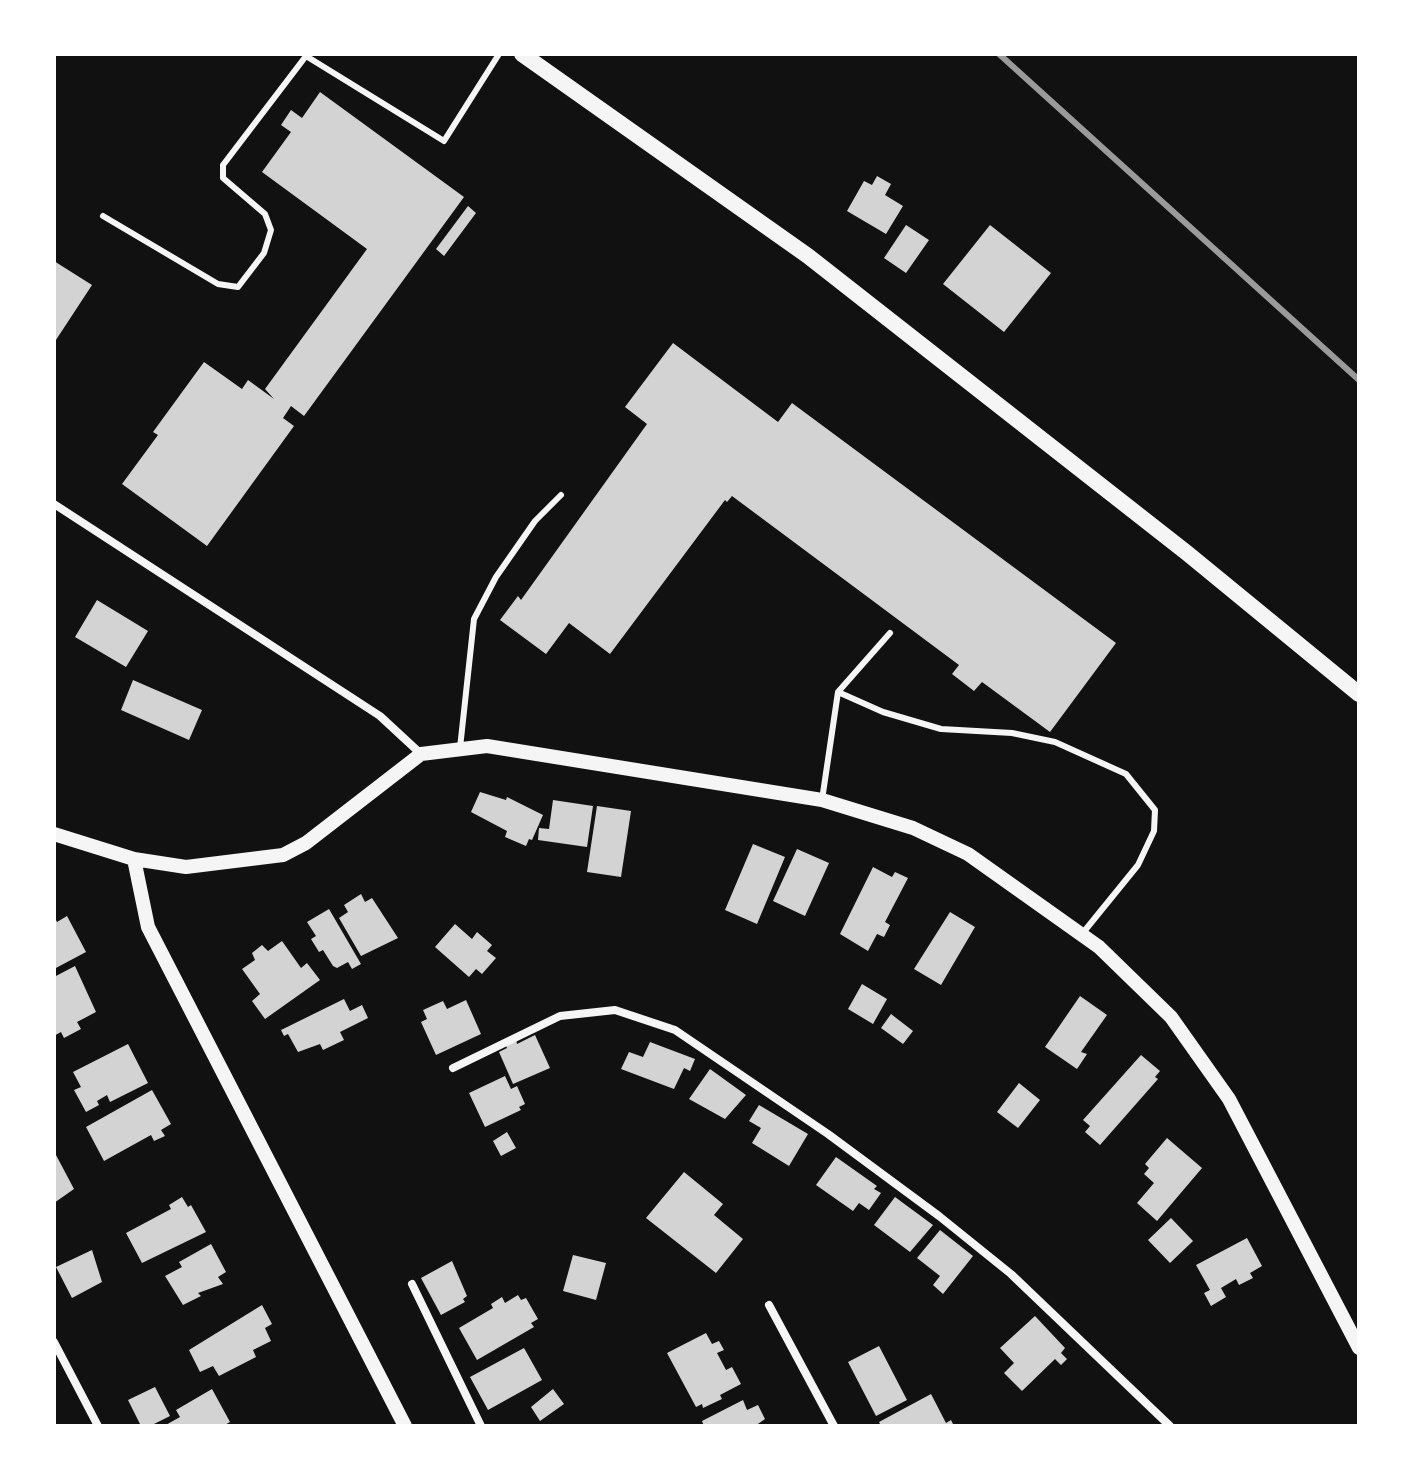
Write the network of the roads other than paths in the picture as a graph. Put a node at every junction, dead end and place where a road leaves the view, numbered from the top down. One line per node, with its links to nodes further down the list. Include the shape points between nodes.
1 (499, 54): 3 (lane, via 444,141 306,56 223,165 223,178 265,214 271,230 264,253 238,287 218,284)
2 (522, 54): 8 (main road, via 808,256)
3 (103, 216)
4 (561, 495): 9 (lane, via 535,521 474,619)
5 (54, 504): 10 (street, via 380,716)
6 (890, 633): 7 (lane)
7 (838, 692): 11 (lane); 14 (lane, via 941,729 1012,733 1055,742 1126,774 1155,810 1154,831 1138,865)
8 (1359, 694)
9 (460, 748): 10 (street); 11 (street, via 539,753)
10 (421, 754): 13 (street, via 283,855 186,867)
11 (822, 800): 14 (street, via 913,828 968,854)
12 (54, 834): 13 (street)
13 (134, 859): 21 (street, via 148,927)
14 (1081, 934): 19 (street, via 1171,1017 1229,1099)
15 (453, 1068): 24 (street, via 560,1016 615,1010 675,1030 939,1216 1011,1274)
16 (412, 1284): 22 (street)
17 (769, 1305): 23 (street)
18 (54, 1342): 20 (street)
19 (1359, 1348)
20 (98, 1426)
21 (405, 1426)
22 (481, 1426)
23 (834, 1426)
24 (1170, 1426)

